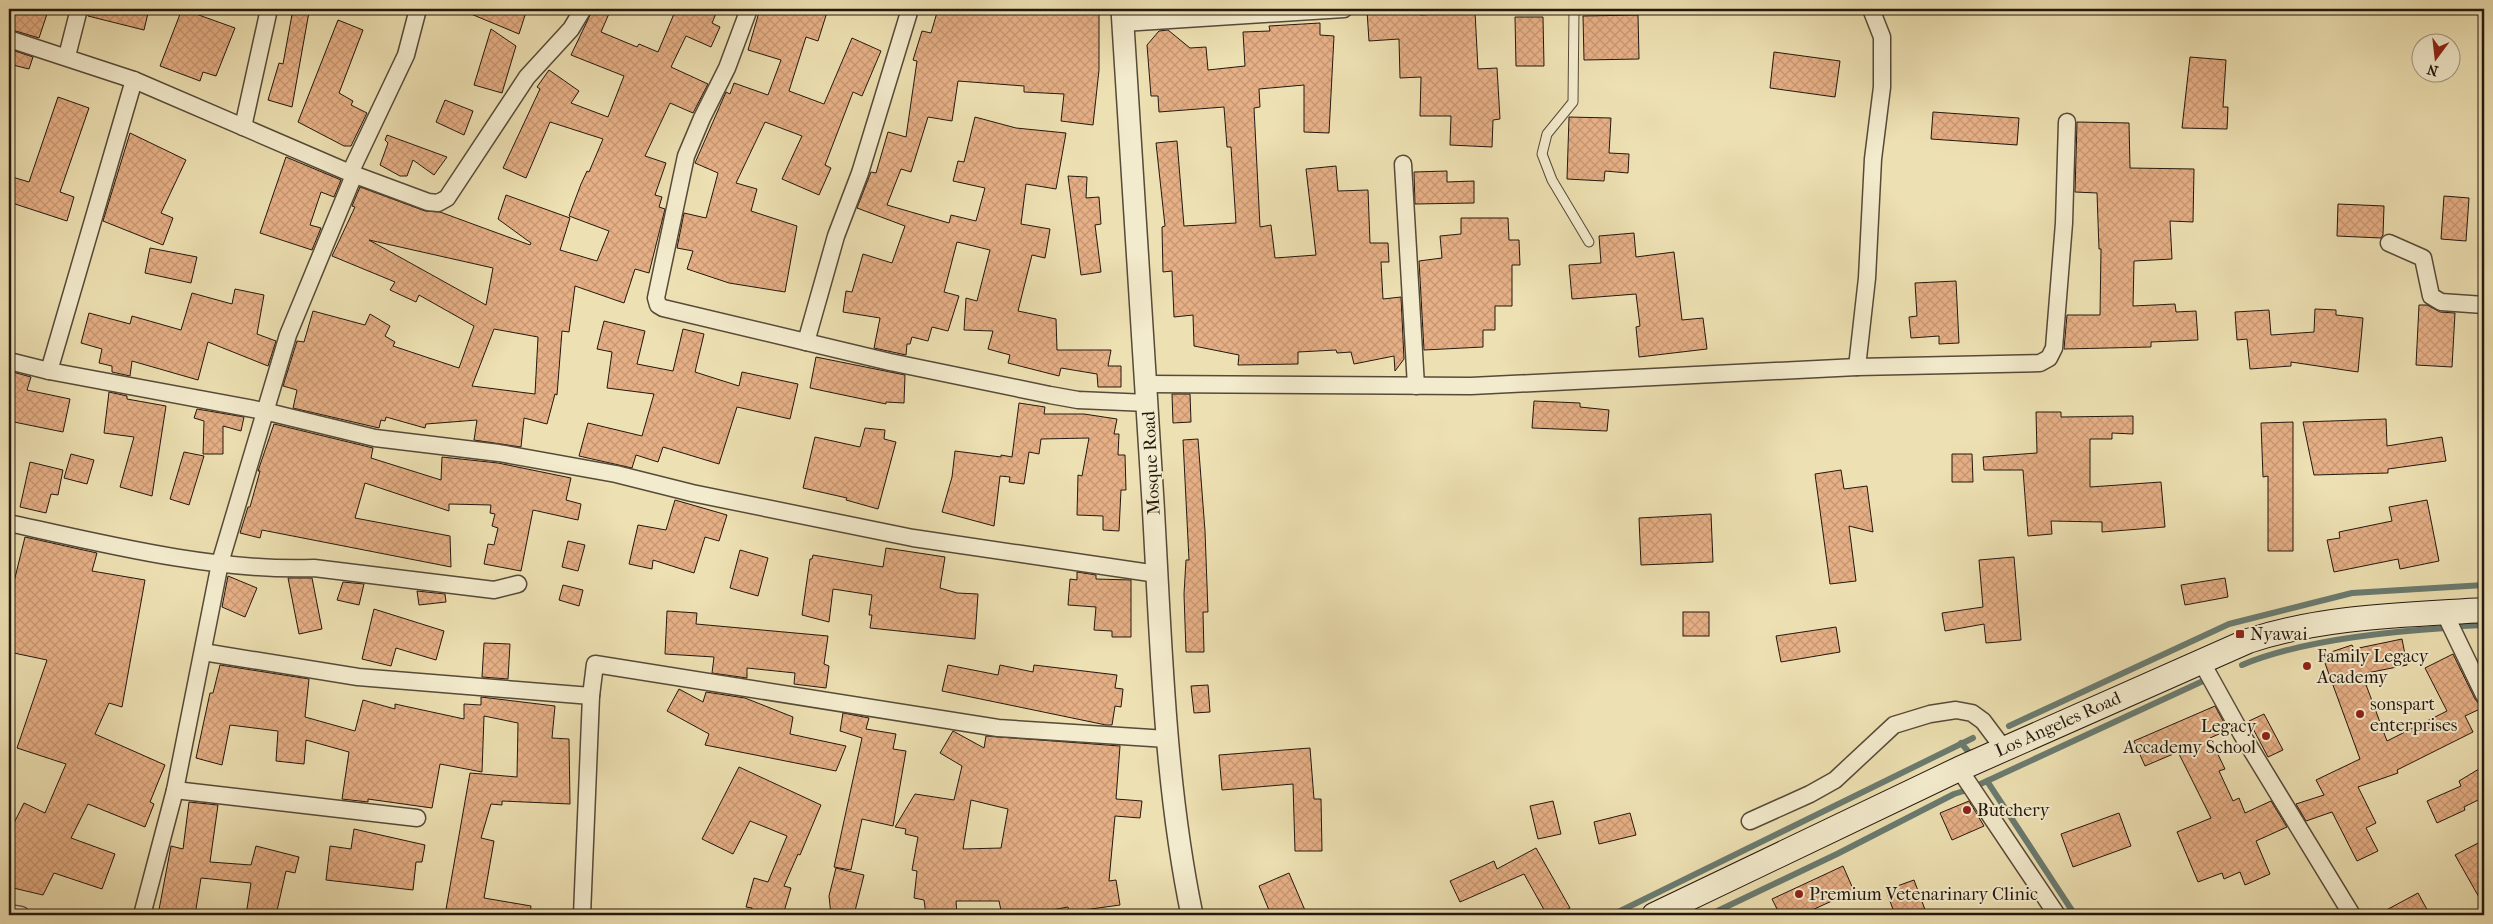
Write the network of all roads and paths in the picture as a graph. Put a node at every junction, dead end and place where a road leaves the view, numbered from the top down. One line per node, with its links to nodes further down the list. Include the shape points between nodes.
1 (79, 9): 12 (street)
2 (269, 9): 15 (street)
3 (418, 9): 17 (street, via 406,55)
4 (583, 9): 17 (street, via 571,29 527,77 447,198 438,203 428,202)
5 (749, 9): 21 (street, via 727,68 686,156 656,298 663,308)
6 (910, 9): 21 (street, via 860,172 836,236)
7 (1344, 9): 10 (street)
8 (1574, 9): 18 (lane, via 1572,102 1546,134 1542,154 1552,180)
9 (1871, 9): 23 (street, via 1882,38 1882,87 1872,158 1867,278)
10 (1122, 16): 26 (street, Mosque Road)
11 (9, 39): 12 (street)
12 (67, 56): 13 (street)
13 (134, 80): 15 (street); 24 (street)
14 (2067, 122): 23 (street, via 2064,223 2054,348 2049,358 2040,363)
15 (243, 127): 17 (street)
16 (1403, 164): 25 (street)
17 (352, 174): 27 (street, via 288,336)
18 (1589, 242)
19 (2389, 243): 20 (street, via 2423,258 2431,296 2441,302)
20 (2484, 305)
21 (806, 342): 26 (street, via 1078,400)
22 (9, 361): 24 (street)
23 (1857, 367): 25 (street, via 1481,386)
24 (48, 371): 27 (street)
25 (1416, 386): 26 (street)
26 (1147, 394): 30 (street, Mosque Road)
27 (264, 411): 29 (street); 30 (street, via 374,438 499,453 616,474 904,537)
28 (9, 523): 29 (street)
29 (220, 563): 31 (street, via 314,568 494,590); 34 (street)
30 (1158, 574): 38 (street, Mosque Road)
31 (518, 584)
32 (2484, 610): 33 (main road, Los Angeles Road)
33 (2444, 612): 35 (main road, Los Angeles Road, via 2314,624 2266,635); 36 (street)
34 (203, 652): 37 (street, via 358,677); 41 (street)
35 (2201, 661): 39 (main road, Los Angeles Road); 51 (street, via 2241,734)
36 (2484, 695)
37 (591, 696): 38 (street, via 595,664 998,728); 47 (street)
38 (1167, 739): 48 (street, Mosque Road, via 1181,859)
39 (2004, 749): 40 (main road, Los Angeles Road); 43 (street, via 1983,721 1972,713 1956,710 1930,714 1894,725 1834,780)
40 (1959, 769): 49 (main road, Los Angeles Road); 50 (street)
41 (174, 790): 42 (street); 46 (street)
42 (417, 818)
43 (1750, 821)
44 (9, 912): 45 (street)
45 (21, 915)
46 (142, 915)
47 (582, 915)
48 (1192, 915)
49 (1654, 915)
50 (2057, 915)
51 (2352, 915)

